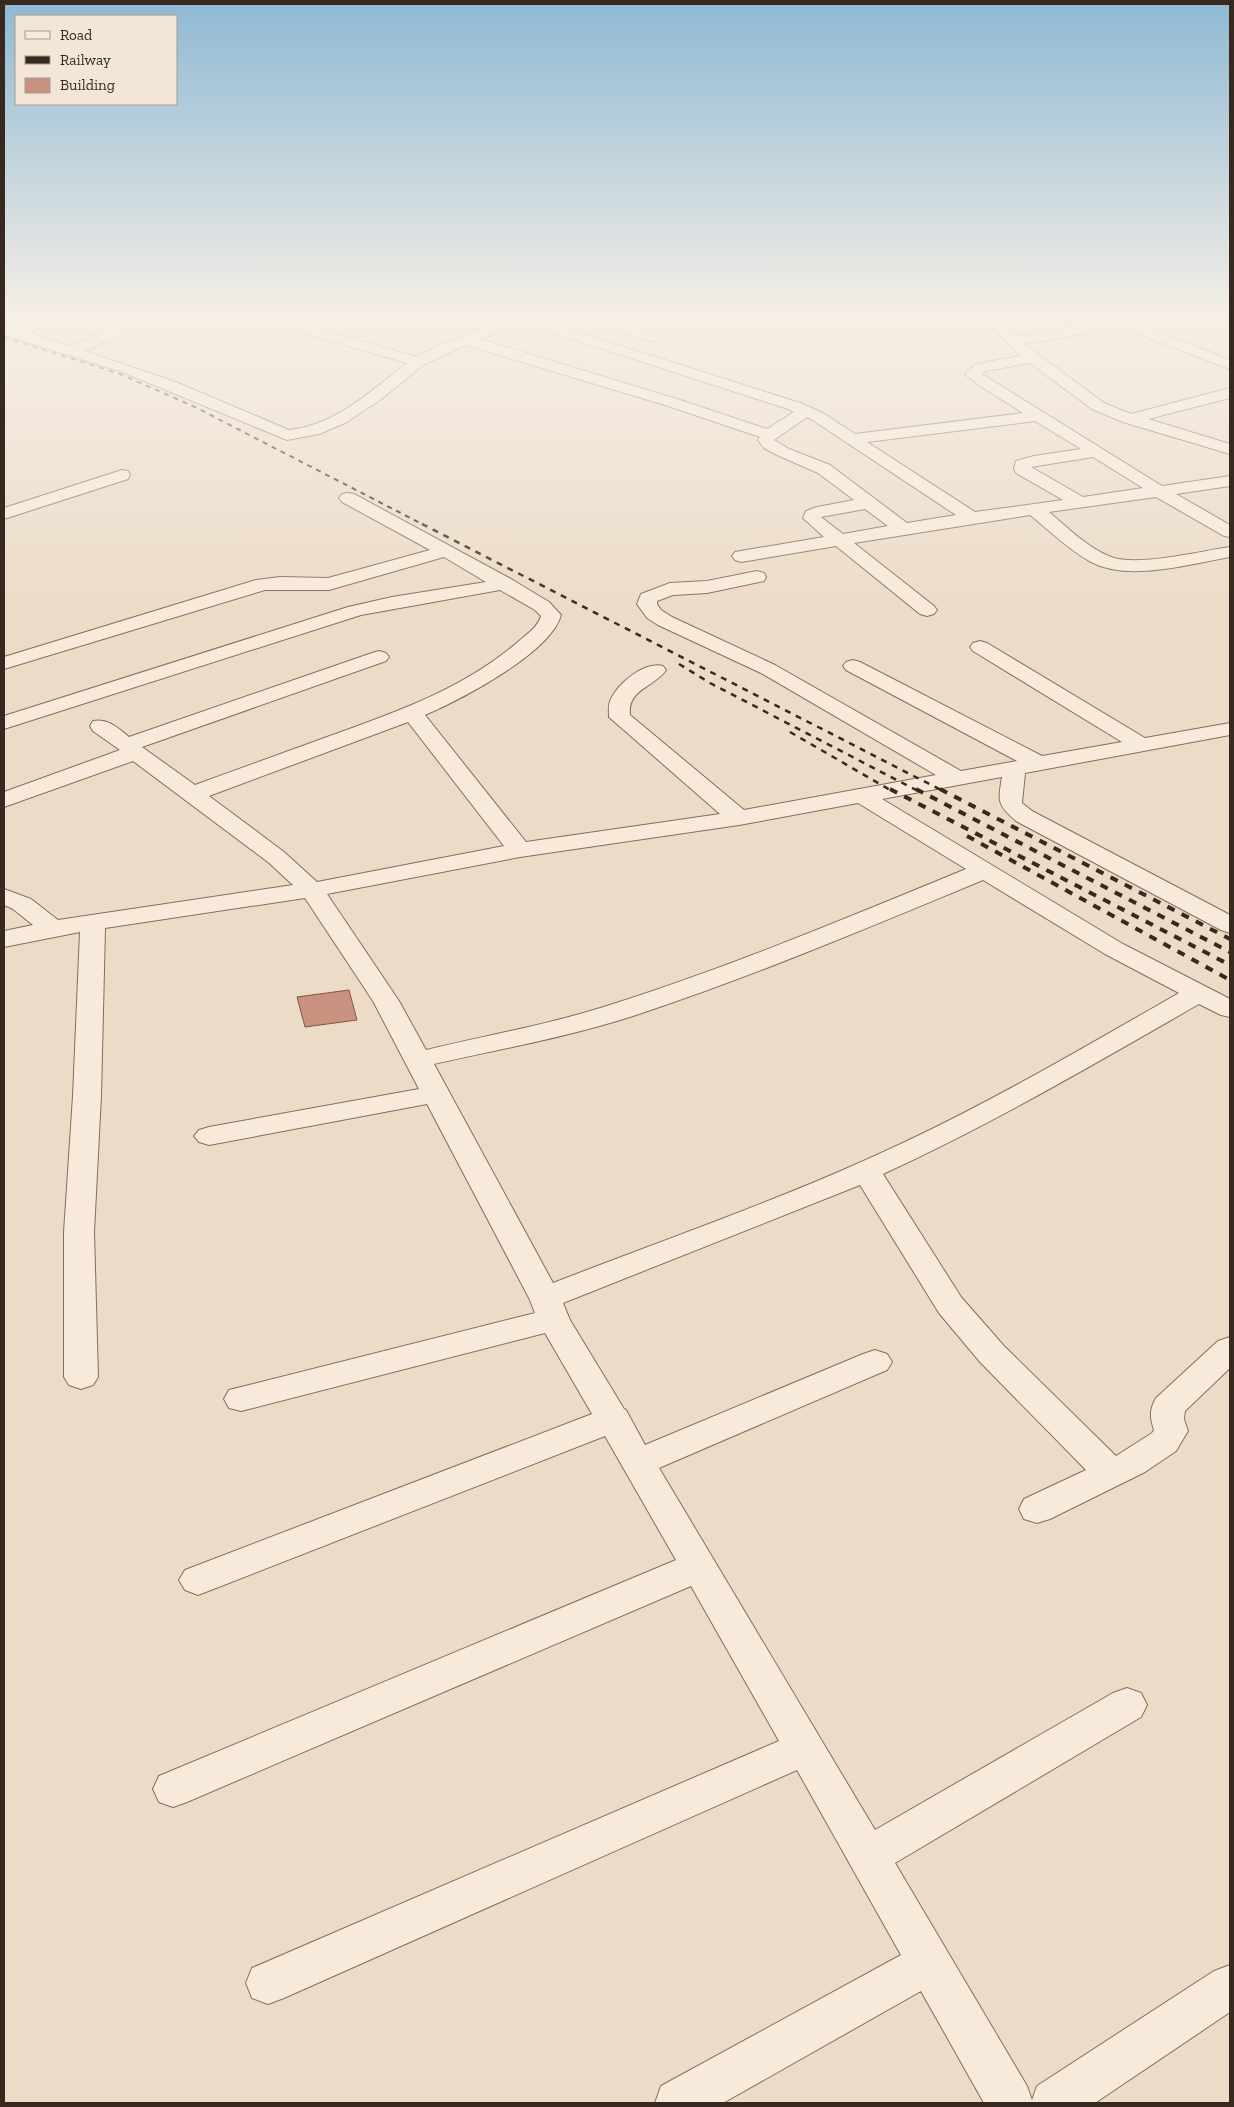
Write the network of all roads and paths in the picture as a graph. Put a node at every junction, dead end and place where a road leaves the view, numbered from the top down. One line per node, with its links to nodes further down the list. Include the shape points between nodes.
1 (239, 414): 2 (street, via 286,435 306,432)
2 (348, 414)
3 (708, 414): 11 (street)
4 (801, 414): 11 (street)
5 (811, 414): 12 (street)
6 (1036, 414): 9 (street)
7 (1118, 414): 10 (street)
8 (1148, 414): 10 (street)
9 (1039, 416): 12 (street); 14 (street)
10 (1129, 419): 13 (street)
11 (769, 435): 21 (street, via 766,440 770,445 824,469)
12 (851, 439): 25 (street)
13 (1230, 449)
14 (1097, 452): 18 (street); 22 (street, via 1022,465 1022,468)
15 (122, 476): 24 (street)
16 (1230, 481): 17 (street)
17 (1204, 485): 18 (street); 19 (street)
18 (1159, 491): 22 (street); 27 (street)
19 (1224, 497)
20 (348, 498): 29 (street)
21 (869, 503): 26 (street); 28 (street, via 812,515)
22 (1081, 503): 23 (street)
23 (1035, 510): 25 (street); 30 (street, via 1090,553 1125,566)
24 (4, 514)
25 (972, 518): 26 (street)
26 (903, 529): 28 (street)
27 (1230, 532)
28 (840, 540): 31 (street); 34 (street)
29 (446, 551): 33 (street); 37 (street, via 329,584 263,584)
30 (1230, 552)
31 (741, 556)
32 (757, 577): 50 (street, via 707,587 670,589 648,598 647,604 665,621 768,669)
33 (504, 584): 40 (street, via 542,606 551,615 549,624 518,654 488,675 454,695); 41 (street, via 380,604)
34 (927, 610)
35 (980, 646): 45 (street)
36 (378, 657): 46 (street)
37 (4, 663)
38 (853, 666): 48 (street)
39 (656, 670): 54 (street, via 628,689 617,709 620,717)
40 (412, 713): 51 (street); 55 (street)
41 (4, 723)
42 (101, 726): 46 (street)
43 (1230, 729): 44 (street)
44 (1204, 733): 45 (street); 47 (street)
45 (1140, 744): 48 (street)
46 (131, 748): 51 (street); 53 (street)
47 (1230, 748)
48 (1038, 763): 49 (street)
49 (1014, 767): 50 (street); 60 (street, via 1011,805 1024,816)
50 (957, 778): 52 (street)
51 (192, 794): 57 (street)
52 (860, 795): 54 (street); 56 (street)
53 (4, 800)
54 (739, 818): 55 (street)
55 (520, 850): 57 (street)
56 (983, 871): 63 (street, via 1114,949); 65 (street, via 792,949 621,1010)
57 (312, 890): 59 (street); 65 (street, via 386,1001)
58 (4, 896): 61 (street, via 22,904)
59 (93, 923): 61 (street); 72 (street, via 78,1232)
60 (1230, 925)
61 (53, 928): 62 (street)
62 (4, 939)
63 (1199, 993): 64 (street); 68 (street, via 1052,1076)
64 (1230, 1009)
65 (417, 1060): 66 (street)
66 (436, 1094): 67 (street); 69 (street)
67 (210, 1136)
68 (866, 1171): 69 (street); 76 (street, via 950,1306 992,1354)
69 (550, 1309): 73 (street); 74 (street)
70 (1230, 1348): 76 (street, via 1168,1407 1171,1431 1164,1442)
71 (875, 1362): 75 (street)
72 (81, 1377)
73 (241, 1399)
74 (614, 1419): 75 (street); 79 (street)
75 (638, 1462): 78 (street)
76 (1111, 1473): 77 (street)
77 (1037, 1509)
78 (698, 1568): 81 (street); 82 (street)
79 (198, 1580)
80 (1128, 1705): 83 (street)
81 (805, 1748): 83 (street); 85 (street)
82 (173, 1789)
83 (868, 1856): 84 (street)
84 (930, 1963): 87 (street); 88 (street)
85 (268, 1982)
86 (1230, 1986): 89 (street)
87 (678, 2103)
88 (1010, 2103)
89 (1054, 2103)

